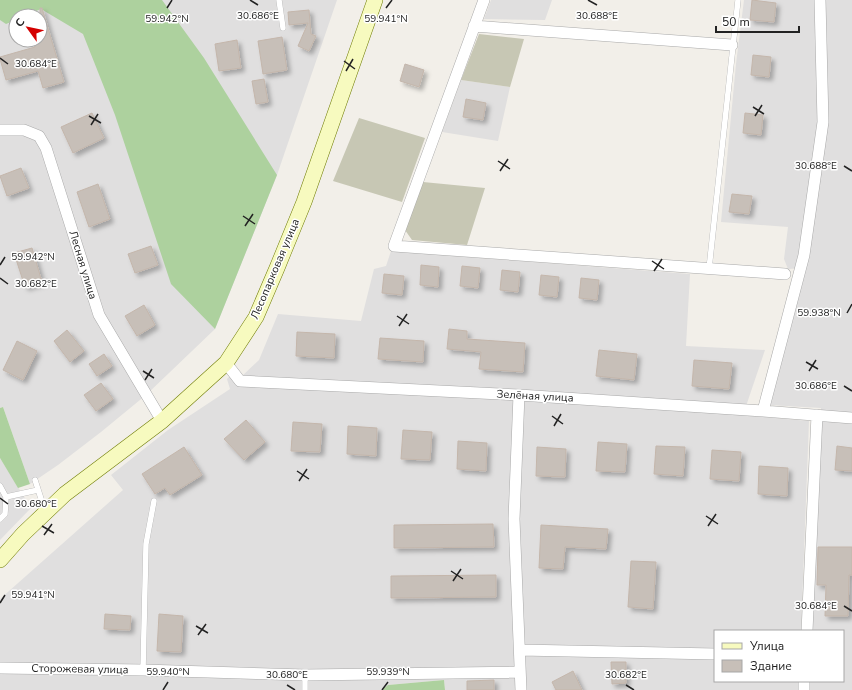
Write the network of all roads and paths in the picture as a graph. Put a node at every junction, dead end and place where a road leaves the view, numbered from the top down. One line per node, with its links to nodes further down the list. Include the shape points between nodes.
1 (279, 0): 7 (lane)
2 (375, 0): 12 (street, Лесопарковая улица, via 304,202 277,268 256,317)
3 (484, 0): 6 (street)
4 (738, 0): 8 (lane)
5 (820, 0): 14 (street, via 823,122 804,255)
6 (474, 26): 8 (street); 10 (street, via 394,246)
7 (283, 28)
8 (732, 45): 10 (lane)
9 (0, 130): 17 (street, Лесная улица, via 24,130 39,136 46,148 99,315)
10 (709, 269): 11 (street)
11 (785, 274)
12 (226, 363): 13 (street, Зелёная улица, via 240,381); 17 (street, Лесопарковая улица)
13 (519, 395): 14 (street, Зелёная улица); 27 (street, via 514,519)
14 (764, 411): 15 (street, Зелёная улица)
15 (817, 415): 16 (street, Зелёная улица); 26 (street)
16 (852, 418)
17 (162, 421): 23 (street, Лесопарковая улица, via 65,494)
18 (35, 480): 20 (lane)
19 (0, 486): 21 (lane)
20 (38, 490): 21 (lane); 23 (lane)
21 (6, 497): 24 (lane, via 5,514)
22 (154, 501): 30 (lane, via 146,544)
23 (46, 513): 25 (street, Лесопарковая улица)
24 (0, 519)
25 (0, 560)
26 (807, 630)
27 (520, 650): 28 (street); 31 (street)
28 (714, 654)
29 (0, 668): 30 (street, Сторожевая улица)
30 (143, 670): 32 (street, Сторожевая улица)
31 (520, 672): 32 (street, Сторожевая улица); 34 (street)
32 (305, 674): 33 (lane)
33 (305, 690)
34 (521, 690)

